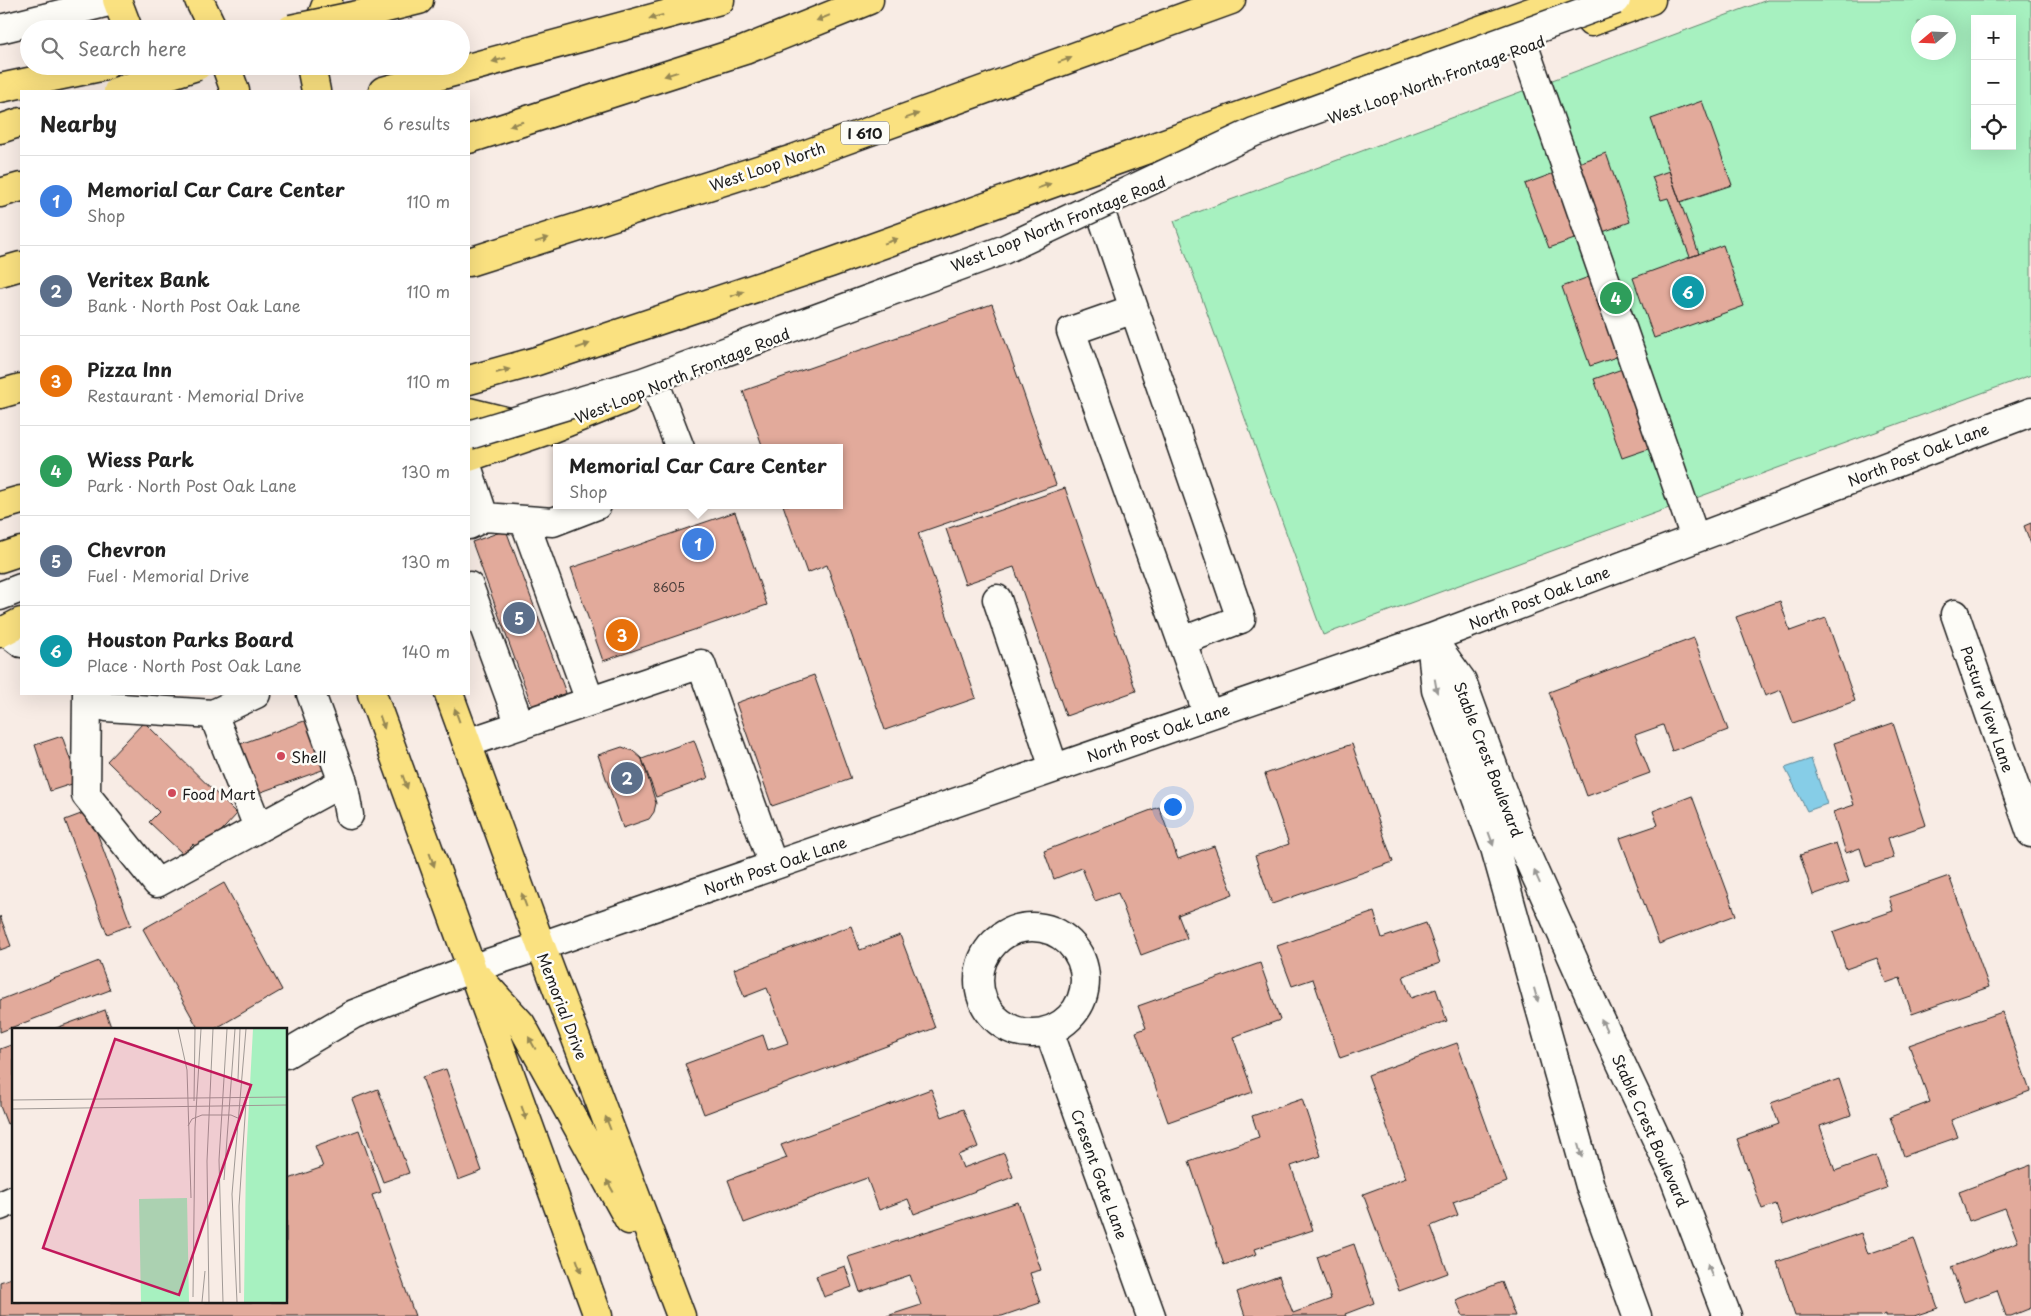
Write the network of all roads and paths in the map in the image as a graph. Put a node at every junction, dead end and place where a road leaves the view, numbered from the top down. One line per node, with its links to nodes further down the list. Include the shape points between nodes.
1 (117, 0): 12 (street); 13 (main road)
2 (199, 0): 14 (main road)
3 (328, 0): 15 (main road)
4 (720, 0): 21 (main road, one-way to 21)
5 (869, 0): 36 (main road, one-way to 36, via 745,50)
6 (1232, 0): 40 (main road, West Loop North / I 610, one-way to 6, via 793,159)
7 (1564, 0): 44 (main road, one-way to 7, via 537,361 830,262)
8 (1616, 0): 51 (street, bridge, via 1254,132 1003,250 644,382)
9 (1651, 0): 20 (main road, West Loop North Frontage Road)
10 (413, 2): 11 (main road)
11 (358, 15): 16 (main road, bridge); 17 (main road, bridge)
12 (36, 20)
13 (125, 20)
14 (209, 20)
15 (320, 20)
16 (334, 20)
17 (343, 20)
18 (20, 24): 19 (street)
19 (0, 29)
20 (1524, 46): 39 (main road, West Loop North Frontage Road, via 1214,160); 60 (street)
21 (470, 68)
22 (63, 75): 28 (main road)
23 (146, 75): 30 (main road)
24 (169, 75): 29 (main road, bridge)
25 (229, 75): 31 (main road)
26 (313, 75): 32 (main road)
27 (443, 75): 33 (main road, one-way to 33)
28 (0, 88)
29 (121, 90)
30 (152, 90)
31 (235, 90)
32 (316, 90)
33 (387, 90)
34 (20, 122): 35 (main road)
35 (0, 129)
36 (470, 140)
37 (20, 188): 38 (main road)
38 (0, 193)
39 (1099, 207): 43 (street); 45 (main road, West Loop North Frontage Road)
40 (470, 262)
41 (20, 266): 42 (main road)
42 (0, 272)
43 (1134, 309): 69 (street, via 1241,619); 69 (street, via 1071,331)
44 (470, 380)
45 (656, 386): 50 (main road, West Loop North Frontage Road); 52 (street)
46 (20, 388): 47 (main road)
47 (0, 394)
48 (470, 412): 50 (main road)
49 (2031, 412): 60 (street, North Post Oak Lane)
50 (545, 431): 53 (main road, West Loop North Frontage Road)
51 (470, 435)
52 (678, 444)
53 (470, 457)
54 (470, 478): 59 (street)
55 (20, 500): 56 (main road)
56 (0, 506)
57 (587, 509): 58 (street, via 553,522)
58 (524, 520): 59 (street); 76 (street)
59 (477, 521)
60 (1695, 538): 68 (street, North Post Oak Lane)
61 (20, 551): 62 (main road)
62 (0, 558)
63 (20, 588): 65 (street)
64 (470, 589): 79 (street)
65 (0, 596)
66 (997, 599): 81 (street)
67 (1955, 614): 85 (street, Pasture View Lane)
68 (1431, 638): 78 (street, North Post Oak Lane); 96 (street, Stable Crest Boulevard, one-way to 96, via 1436,690 1495,848 1590,1186); 97 (street, Stable Crest Boulevard, one-way to 68, via 1672,1172 1520,840 1462,681)
69 (1182, 641): 78 (street)
70 (88, 695): 84 (street, via 86,795 157,883)
71 (89, 695): 77 (street, via 106,707)
72 (248, 695): 77 (street)
73 (312, 695): 82 (street)
74 (372, 695): 88 (main road, one-way to 88)
75 (449, 695): 80 (main road, Memorial Drive, one-way to 75)
76 (590, 702): 79 (street); 86 (street, via 700,664)
77 (213, 714): 84 (street)
78 (1208, 715): 81 (street, North Post Oak Lane)
79 (520, 725): 80 (street)
80 (467, 743): 87 (main road, Memorial Drive, one-way to 80)
81 (1054, 768): 86 (street, North Post Oak Lane)
82 (343, 782): 83 (street); 84 (street)
83 (349, 815)
84 (258, 827)
85 (2031, 833)
86 (773, 865): 87 (street, North Post Oak Lane)
87 (541, 946): 88 (street, North Post Oak Lane); 93 (main road, Memorial Drive, one-way to 87)
88 (470, 969): 90 (street, North Post Oak Lane, via 354,1014); 93 (main road, one-way to 88, via 521,1024); 94 (main road, one-way to 94)
89 (1049, 1031): 95 (street, Cresent Gate Lane)
90 (288, 1053)
91 (12, 1201): 92 (street)
92 (0, 1206)
93 (678, 1310)
94 (598, 1316)
95 (1151, 1316)
96 (1636, 1316)
97 (1727, 1316)

